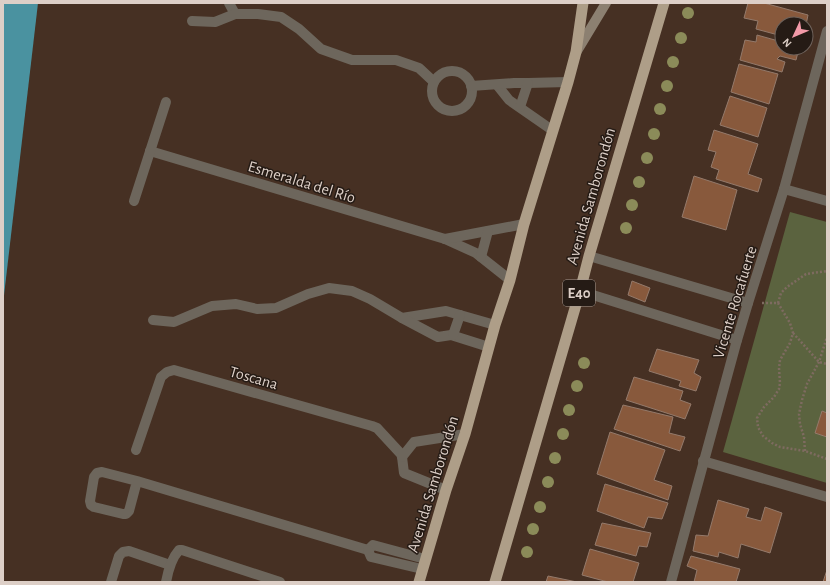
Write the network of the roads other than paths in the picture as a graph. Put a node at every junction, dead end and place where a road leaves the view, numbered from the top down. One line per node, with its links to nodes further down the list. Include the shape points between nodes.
1 (229, 3): 5 (street)
2 (584, 3): 8 (highway, Avenida Samborondón)
3 (606, 3): 8 (main road)
4 (664, 3): 24 (highway, Avenida Samborondón / E40)
5 (235, 14): 6 (street, via 215,22); 9 (street, via 281,17 321,49 352,60 396,60 419,68)
6 (192, 21)
7 (827, 32): 18 (street, Vicente Rocafuerte)
8 (576, 52): 10 (highway, Avenida Samborondón)
9 (434, 82): 13 (street, via 442,73 454,70 465,76); 13 (street, via 432,94 438,105 449,111 462,108 470,99)
10 (568, 82): 11 (street); 16 (highway, Avenida Samborondón)
11 (528, 83): 12 (street); 15 (street)
12 (496, 85): 13 (street); 15 (street, via 509,100)
13 (471, 86)
14 (166, 102): 17 (street)
15 (520, 107): 16 (street)
16 (552, 130): 21 (highway, Avenida Samborondón)
17 (150, 151): 20 (street); 23 (street, Esmeralda del Río)
18 (784, 189): 19 (street); 28 (street, Vicente Rocafuerte)
19 (827, 201)
20 (134, 202)
21 (524, 224): 22 (street, Esmeralda del Río); 26 (highway, Avenida Samborondón)
22 (488, 231): 23 (street, Esmeralda del Río); 25 (street)
23 (445, 239): 25 (street, Esmeralda del Río)
24 (589, 256): 27 (highway, Avenida Samborondón / E40); 28 (street)
25 (481, 257): 26 (street, Esmeralda del Río)
26 (510, 280): 32 (highway, Avenida Samborondón)
27 (580, 291): 34 (street); 49 (highway, Avenida Samborondón / E40)
28 (748, 302): 34 (street, Vicente Rocafuerte)
29 (460, 315): 30 (street, via 446,311); 32 (street); 33 (street)
30 (402, 318): 31 (street, via 358,293 329,288 276,308 236,304 212,306 174,322); 33 (street, via 438,337)
31 (153, 320)
32 (495, 325): 35 (highway, Avenida Samborondón)
33 (453, 336): 35 (street)
34 (737, 340): 39 (street, Vicente Rocafuerte)
35 (489, 347): 36 (highway, Avenida Samborondón)
36 (465, 434): 38 (street, via 414,442); 41 (highway, Avenida Samborondón)
37 (136, 450): 38 (street, Toscana, via 161,377 174,370 372,426 377,428)
38 (402, 457): 41 (street, Toscana, via 404,472)
39 (703, 461): 42 (street); 50 (street, Vicente Rocafuerte)
40 (137, 481): 40 (street, via 102,472 97,474 94,477 91,505 94,508 126,514); 43 (street, via 368,550 373,545)
41 (446, 490): 43 (highway, Avenida Samborondón)
42 (827, 497)
43 (424, 564): 48 (highway, Avenida Samborondón)
44 (170, 565): 45 (street, via 129,551 123,552 119,556); 46 (street); 47 (street, via 178,550 182,550)
45 (111, 582)
46 (166, 582)
47 (280, 582)
48 (419, 582)
49 (495, 582)
50 (671, 582)

